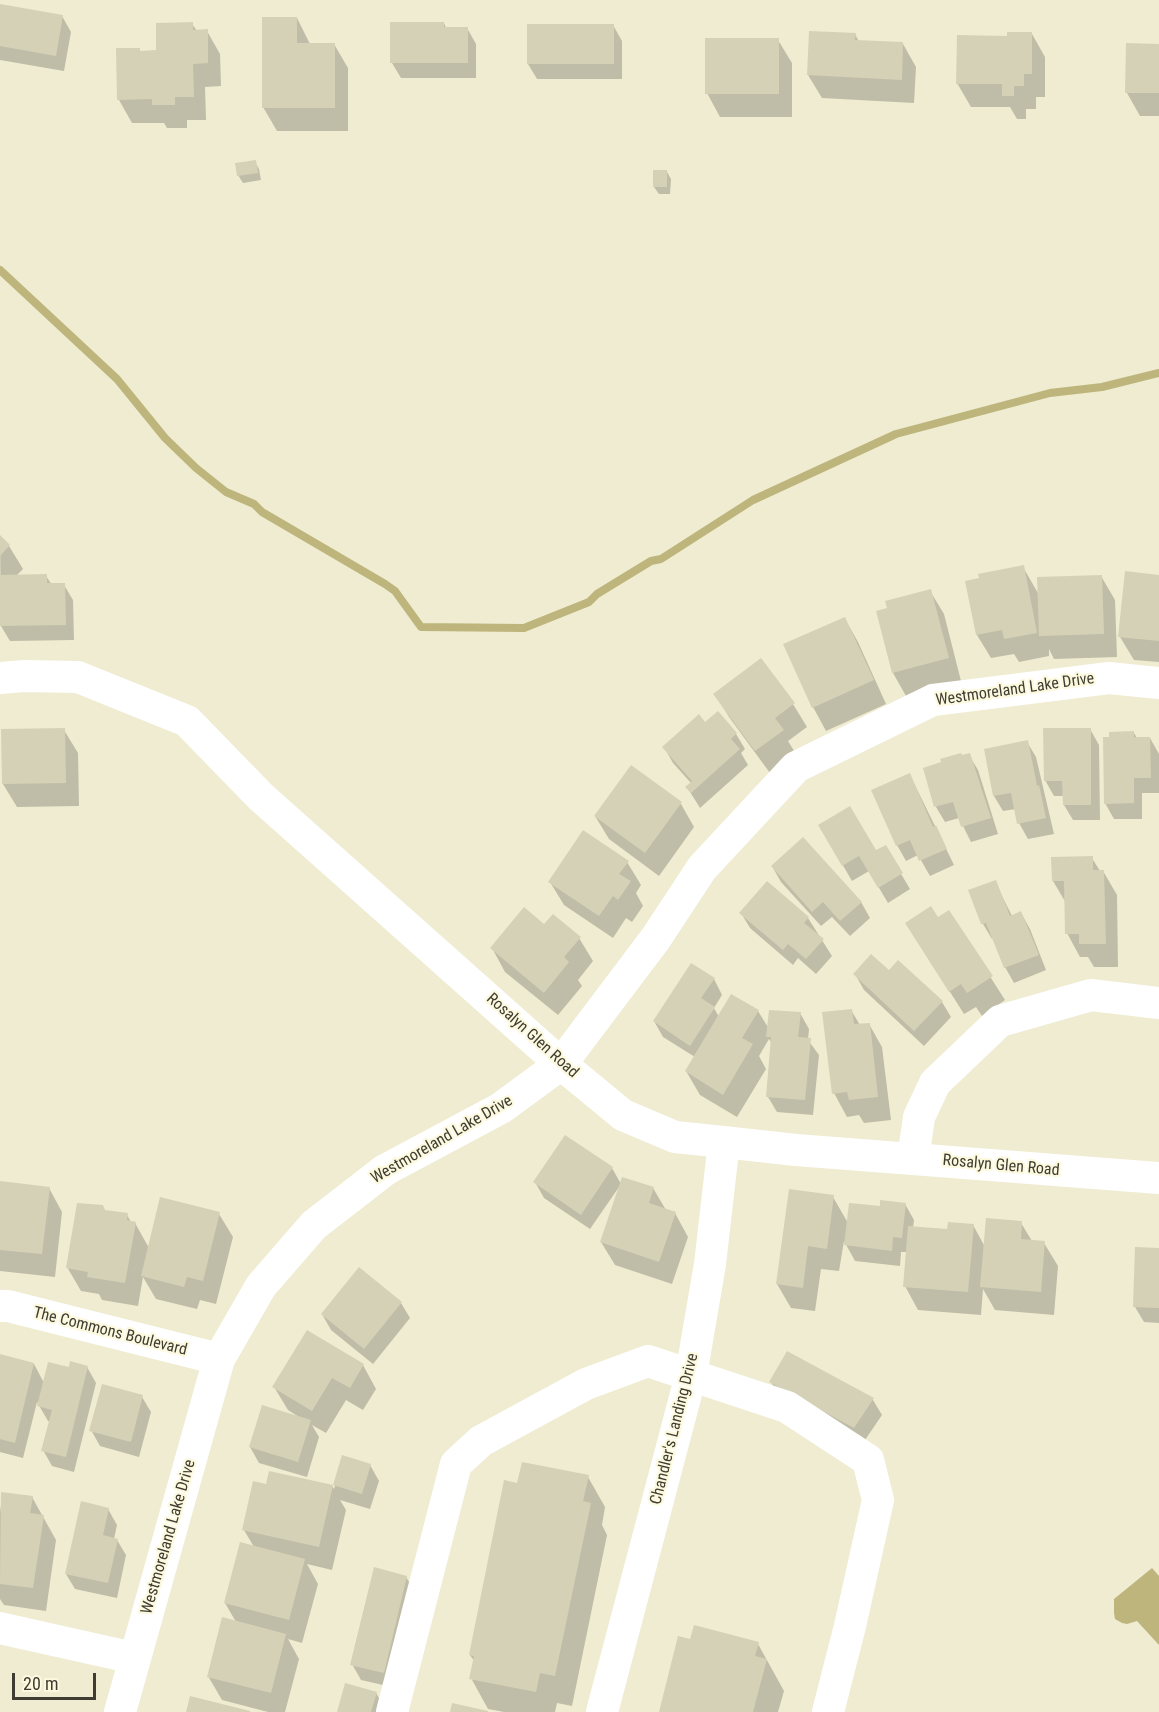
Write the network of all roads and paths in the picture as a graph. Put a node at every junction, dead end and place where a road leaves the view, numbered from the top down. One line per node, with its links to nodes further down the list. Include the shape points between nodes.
1 (0, 678): 4 (street, Rosalyn Glen Road, via 78,677 187,721 261,797)
2 (1159, 683): 4 (street, Westmoreland Lake Drive, via 1109,678 933,700 796,767 702,868 656,938)
3 (1159, 1003): 6 (street, via 1091,995 1000,1021 935,1083 919,1117)
4 (561, 1064): 5 (street, Rosalyn Glen Road, via 622,1115 675,1137); 9 (street, Westmoreland Lake Drive, via 501,1108 385,1170 314,1225 261,1286)
5 (724, 1142): 6 (street, Rosalyn Glen Road); 10 (street, Chandler's Landing Drive, via 710,1264)
6 (913, 1159): 7 (street, Rosalyn Glen Road)
7 (1159, 1178)
8 (0, 1306): 9 (street, The Commons Boulevard)
9 (219, 1359): 12 (street, Westmoreland Lake Drive)
10 (691, 1375): 14 (street, via 648,1361 596,1380 481,1441 456,1464); 15 (street, Chandler's Landing Drive); 16 (street, via 787,1407 868,1460 878,1500)
11 (0, 1628): 12 (street)
12 (134, 1658): 13 (street, Westmoreland Lake Drive)
13 (120, 1712)
14 (392, 1712)
15 (602, 1712)
16 (828, 1712)

